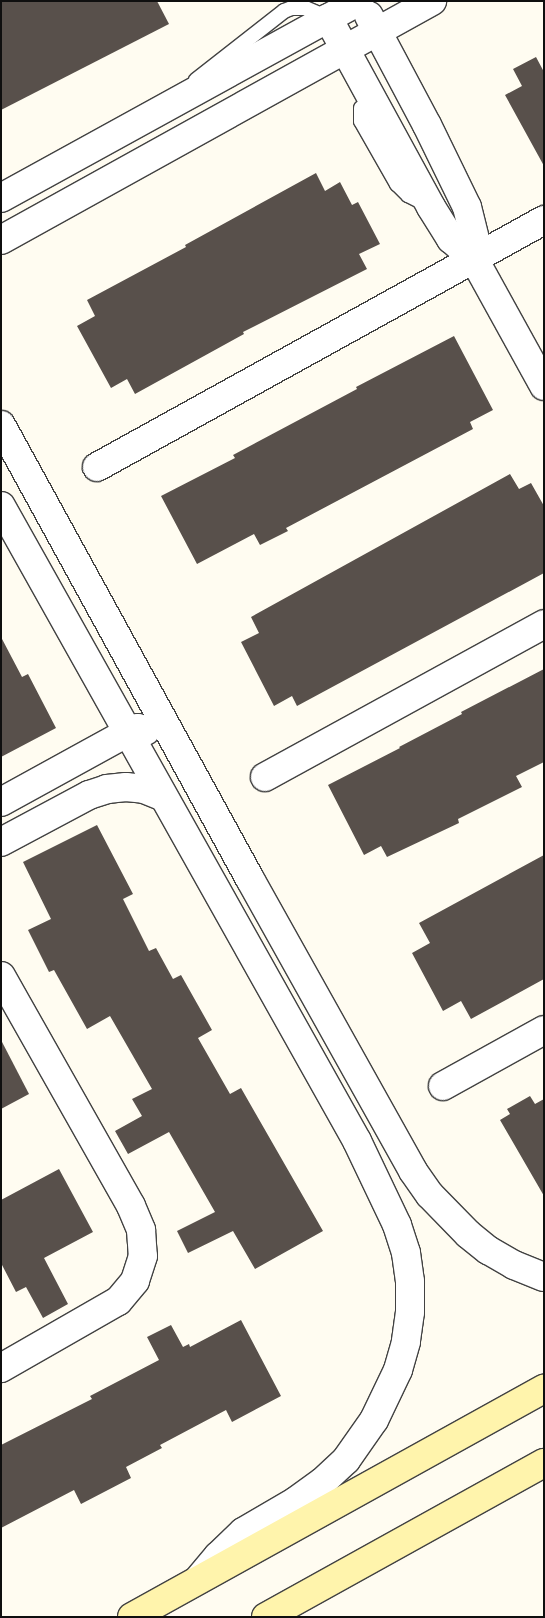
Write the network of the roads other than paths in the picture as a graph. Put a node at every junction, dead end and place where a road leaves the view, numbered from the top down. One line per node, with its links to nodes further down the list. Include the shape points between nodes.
1 (360, 1): 3 (street); 4 (street)
2 (432, 1): 4 (street)
3 (328, 18): 5 (street); 6 (street)
4 (376, 30): 5 (street); 9 (street, via 467,206 475,240)
5 (344, 48): 8 (street); 9 (street, via 431,207 452,239)
6 (1, 198)
7 (544, 220): 9 (street)
8 (1, 240)
9 (474, 259): 10 (street); 12 (street)
10 (544, 386)
11 (1, 425): 20 (street)
12 (97, 468)
13 (1, 506): 15 (street)
14 (544, 624): 16 (street)
15 (127, 732): 17 (street); 18 (street); 20 (street, via 138,728 152,737 226,866 236,875)
16 (265, 777)
17 (161, 796): 19 (street, via 144,789 107,789 89,794); 28 (street, via 357,1141 398,1225 410,1282 406,1342 398,1370 361,1440 346,1460 322,1482 229,1544)
18 (1, 802)
19 (1, 842)
20 (250, 879): 24 (street, via 430,1195 450,1218 488,1250)
21 (1, 976): 25 (street, via 131,1206 142,1230 143,1256 135,1281 118,1301)
22 (544, 1030): 23 (street)
23 (443, 1086)
24 (544, 1277)
25 (1, 1368)
26 (544, 1389): 28 (main road)
27 (544, 1463): 30 (main road)
28 (200, 1579): 29 (main road)
29 (132, 1617)
30 (266, 1617)

